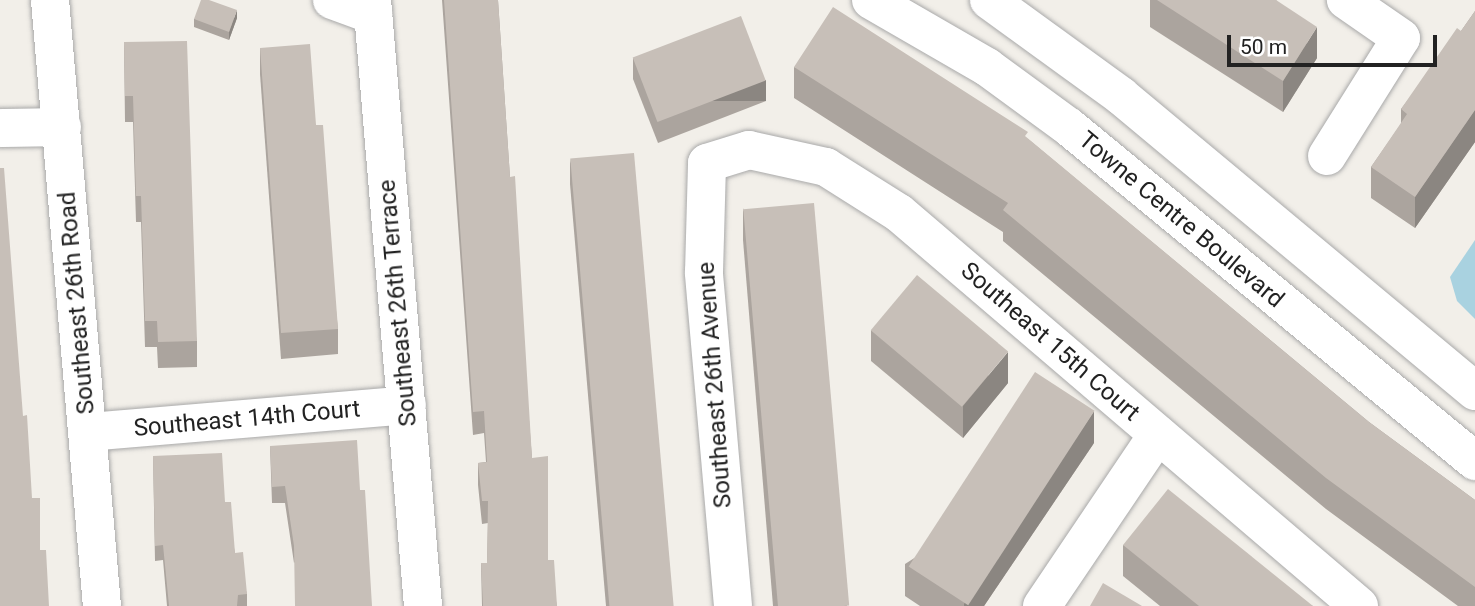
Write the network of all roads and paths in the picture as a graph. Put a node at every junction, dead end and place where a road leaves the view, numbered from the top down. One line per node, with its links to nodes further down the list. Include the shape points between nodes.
1 (50, 0): 9 (street, Southeast 26th Road)
2 (332, 0): 7 (street)
3 (871, 0): 8 (street, Towne Centre Boulevard)
4 (1047, 0): 6 (street)
5 (1346, 0): 11 (street, via 1401,38)
6 (1005, 5): 8 (street); 13 (street)
7 (372, 7): 14 (street, Southeast 26th Terrace)
8 (978, 62): 17 (street, Towne Centre Boulevard, via 1069,127)
9 (62, 127): 10 (street); 15 (street, Southeast 26th Road)
10 (0, 128)
11 (1327, 156)
12 (707, 163): 16 (street, Southeast 15th Court, via 749,150 826,167 899,213); 20 (street, Southeast 26th Avenue, via 704,272)
13 (1475, 391)
14 (407, 405): 15 (street, Southeast 14th Court); 19 (street, Southeast 26th Terrace)
15 (88, 432): 18 (street, Southeast 26th Road)
16 (1158, 434): 21 (street); 22 (street, Southeast 15th Court)
17 (1475, 461)
18 (103, 606)
19 (423, 606)
20 (733, 606)
21 (1042, 606)
22 (1359, 606)

